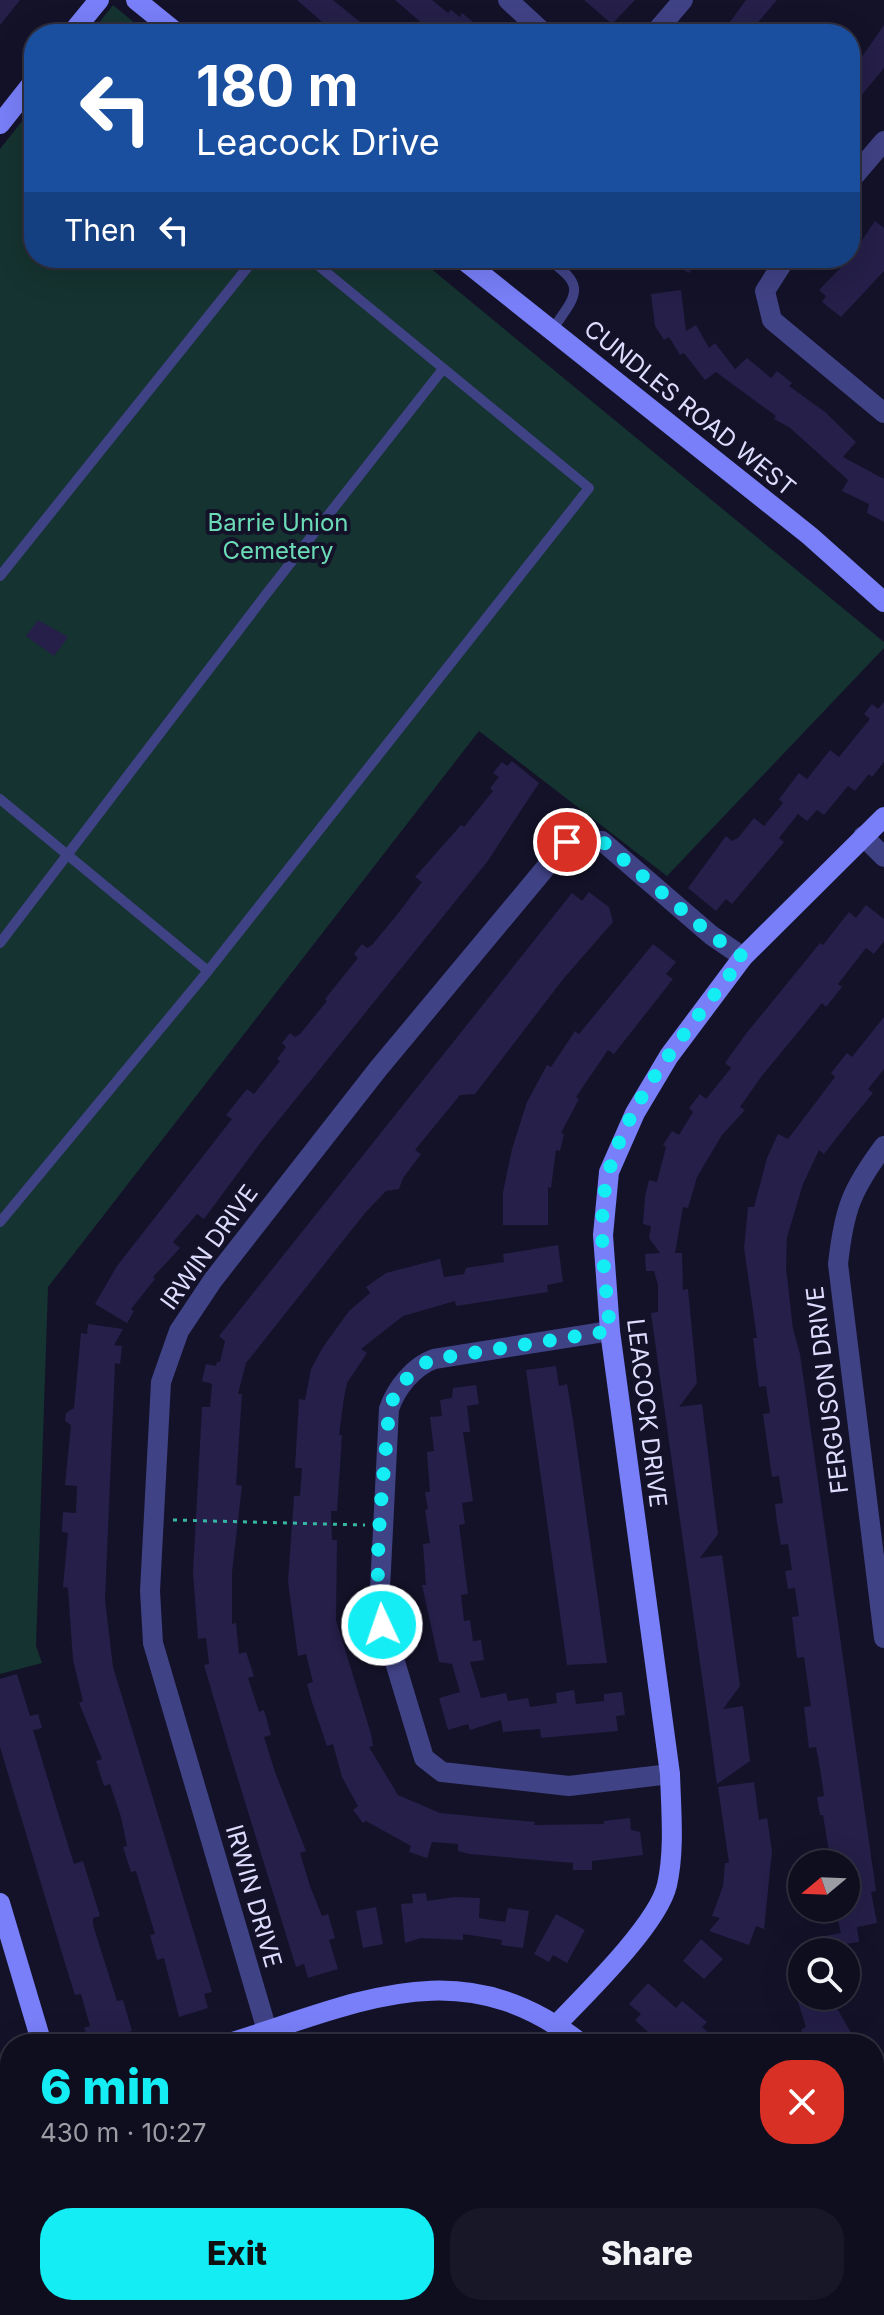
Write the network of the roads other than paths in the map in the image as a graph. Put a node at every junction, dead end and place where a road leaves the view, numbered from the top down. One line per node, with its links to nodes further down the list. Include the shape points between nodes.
1 (99, 0): 5 (street)
2 (136, 0): 6 (street)
3 (508, 0): 7 (street)
4 (683, 0): 8 (street)
5 (79, 24)
6 (166, 24)
7 (534, 24)
8 (663, 24)
9 (24, 94): 10 (street)
10 (0, 124)
11 (884, 141): 12 (street)
12 (860, 169)
13 (247, 268): 21 (lane)
14 (321, 268): 19 (lane)
15 (474, 268): 18 (street, CUNDLES ROAD WEST)
16 (564, 268): 18 (lane, via 573,283 570,304)
17 (780, 268): 20 (street, via 765,291 772,320)
18 (552, 330): 22 (street, CUNDLES ROAD WEST, via 810,536)
19 (443, 369): 26 (lane); 30 (lane, via 589,488)
20 (884, 413)
21 (0, 576)
22 (884, 602)
23 (0, 799): 26 (lane)
24 (884, 817): 25 (street, LEACOCK DRIVE)
25 (863, 836): 27 (street); 29 (street, LEACOCK DRIVE)
26 (67, 854): 28 (lane); 30 (lane)
27 (884, 857)
28 (0, 943)
29 (743, 957): 33 (street, LEACOCK DRIVE, via 669,1056 635,1113 609,1172 603,1235); 39 (street, IRWIN DRIVE, via 602,841 567,842 378,1069 179,1331 161,1382 150,1591 153,1643)
30 (208, 971): 32 (lane)
31 (884, 1146): 34 (street, FERGUSON DRIVE, via 844,1215 838,1264)
32 (0, 1222)
33 (610, 1331): 35 (street, LEACOCK DRIVE); 35 (street, via 421,1364 393,1397 379,1609 424,1758 442,1772 569,1786)
34 (884, 1638)
35 (670, 1774): 37 (street, LEACOCK DRIVE, via 667,1887 645,1926)
36 (0, 1903): 38 (street)
37 (557, 2024): 40 (street, via 500,1997 432,1989 378,1997); 41 (street)
38 (39, 2034)
39 (268, 2034)
40 (280, 2034)
41 (570, 2034)

